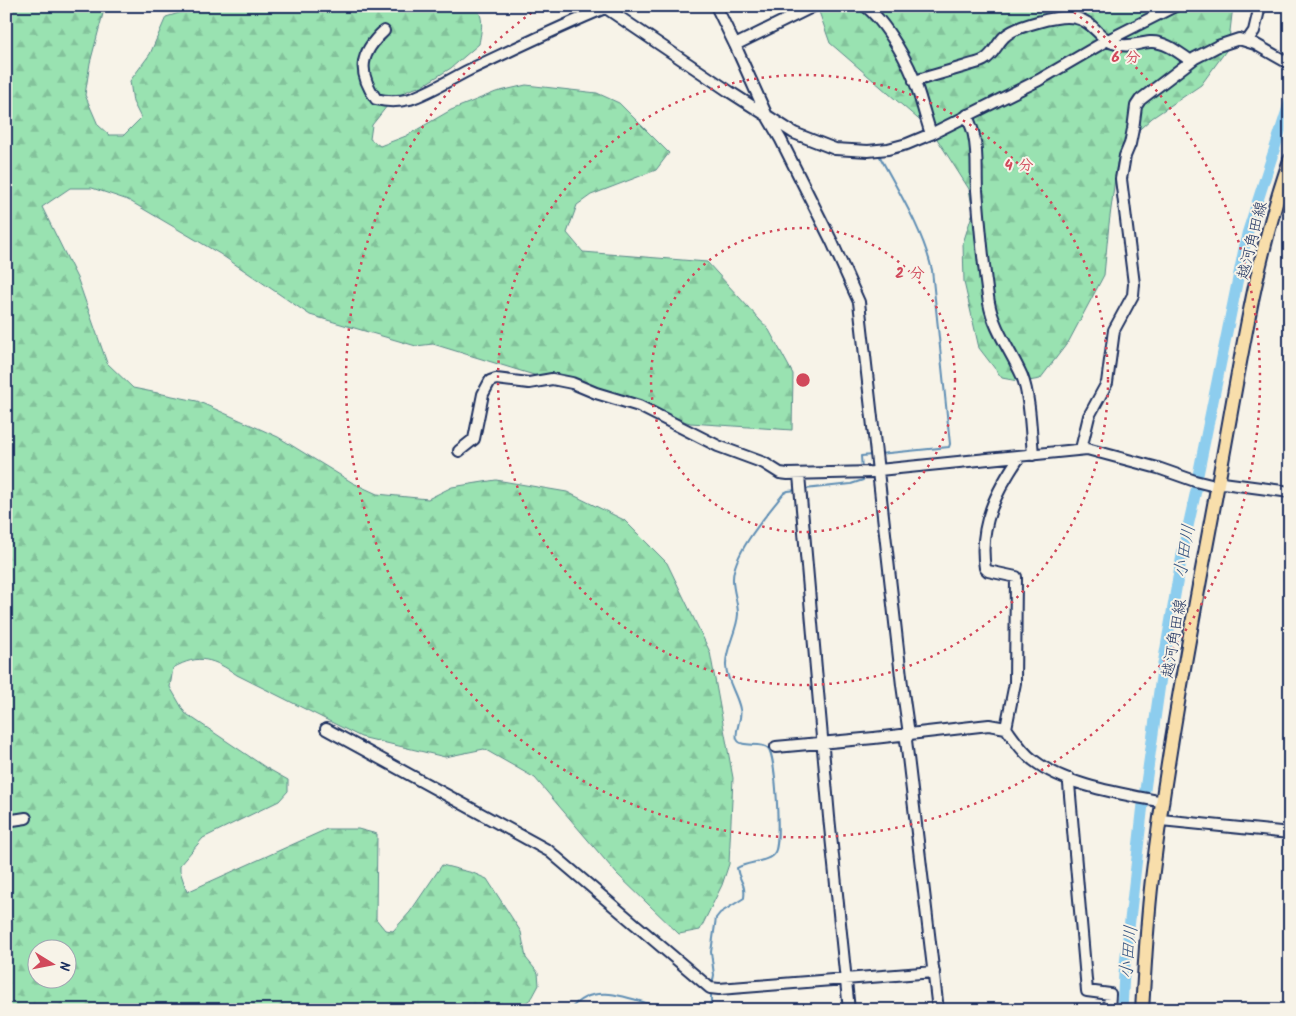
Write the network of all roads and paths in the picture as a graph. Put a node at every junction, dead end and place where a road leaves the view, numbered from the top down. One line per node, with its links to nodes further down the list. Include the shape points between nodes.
1 (716, 6): 10 (street)
2 (814, 6): 10 (street)
3 (865, 6): 13 (street, via 891,36)
4 (1175, 6): 8 (street)
5 (1260, 6): 9 (street)
6 (604, 7): 7 (street, via 426,93 394,102 376,99 362,73 367,53); 15 (street)
7 (384, 31)
8 (1106, 41): 11 (street, via 1121,46 1161,44); 13 (street, via 1095,27 1083,20 1059,17 1012,31 984,60); 14 (street, via 1039,80)
9 (1248, 41): 11 (street, via 1240,39 1218,46); 12 (street)
10 (736, 45): 15 (street)
11 (1191, 61): 18 (street, via 1136,106 1121,178 1133,295 1114,330 1107,383 1089,416)
12 (1290, 64)
13 (914, 81): 16 (street)
14 (966, 115): 16 (street); 20 (street, via 976,148 981,236 990,304 1001,338 1026,388)
15 (767, 116): 16 (street, via 794,133 835,149 888,149); 22 (street, via 816,209 859,302)
16 (930, 134)
17 (1290, 160): 24 (main road, 越河角田線, via 1251,308)
18 (1081, 449): 20 (street); 24 (street, via 1158,468 1195,482)
19 (459, 451): 23 (street, via 474,439 483,394 490,381 529,383 552,379 640,406 733,453 764,463 780,473)
20 (1033, 455): 21 (street)
21 (1020, 456): 22 (street); 26 (street, via 990,508 985,533 985,568 1016,577 1015,683)
22 (879, 470): 23 (street); 28 (street)
23 (800, 475): 29 (street)
24 (1218, 484): 25 (street); 32 (main road, 越河角田線, via 1175,720)
25 (1290, 492)
26 (1006, 728): 28 (street, via 988,725); 31 (street, via 1031,759 1049,772)
27 (326, 729): 38 (street, via 549,851 710,988)
28 (909, 734): 29 (street); 37 (street, via 906,740)
29 (823, 743): 30 (street); 38 (street)
30 (776, 747)
31 (1070, 779): 32 (street, via 1116,793); 41 (street, via 1087,991 1110,994)
32 (1164, 802): 34 (main road, 越河角田線)
33 (26, 818): 35 (street)
34 (1161, 820): 36 (street); 42 (main road, 越河角田線, via 1153,872)
35 (6, 821)
36 (1290, 833)
37 (934, 972): 38 (street); 40 (street)
38 (845, 978): 39 (street)
39 (849, 1010)
40 (938, 1010)
41 (1109, 1010)
42 (1142, 1010)

